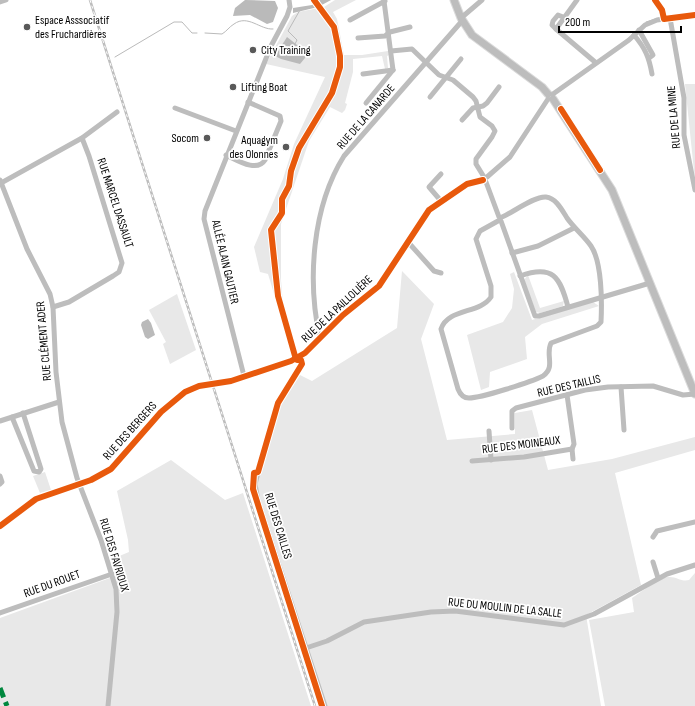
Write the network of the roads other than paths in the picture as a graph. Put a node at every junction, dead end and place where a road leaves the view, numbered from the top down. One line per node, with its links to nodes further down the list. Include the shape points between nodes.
1 (6, 0): 8 (street)
2 (289, 0): 30 (street, ALLÉE ALAIN GAUTIER, via 287,16 271,46)
3 (454, 0): 12 (main road)
4 (482, 0): 12 (street, RUE DE LA CANARDE)
5 (577, 0): 22 (street, via 556,29)
6 (655, 0): 10 (street)
7 (385, 1): 11 (street); 15 (street)
8 (0, 2)
9 (695, 15): 10 (street)
10 (666, 17): 14 (street, via 651,22); 42 (street, RUE DE LA MINE, via 684,98 684,135)
11 (350, 20)
12 (462, 20): 21 (street, RUE DE LA CANARDE); 29 (main road, via 480,43 539,85)
13 (410, 27): 15 (street)
14 (639, 30): 16 (street); 19 (street, via 653,55)
15 (388, 34): 17 (street); 18 (street)
16 (634, 35): 19 (street, via 645,48); 22 (street)
17 (358, 38)
18 (391, 51): 21 (street, via 412,49); 23 (street)
19 (649, 58): 25 (street)
20 (461, 59): 26 (street)
21 (426, 62): 26 (street); 58 (street, RUE DE LA CANARDE, via 344,156 334,175 320,221 313,265 316,320)
22 (595, 62): 29 (street)
23 (393, 70): 24 (street); 31 (street)
24 (362, 74)
25 (652, 74)
26 (445, 78): 28 (street); 32 (street, via 453,80 473,97)
27 (499, 87): 32 (street, via 487,103)
28 (430, 97)
29 (550, 97): 40 (street, RUE DE LA PAILLOLIÈRE, via 510,157); 50 (main road, via 612,190)
30 (248, 102): 36 (street, ALLÉE ALAIN GAUTIER); 38 (street, via 278,114 281,121 262,164 255,166)
31 (366, 103)
32 (478, 107): 35 (street, via 473,108); 40 (street, via 480,117 495,131 476,159 476,164)
33 (175, 108): 36 (street)
34 (117, 112): 37 (street)
35 (462, 120)
36 (236, 131): 38 (street, ALLÉE ALAIN GAUTIER)
37 (82, 138): 41 (street); 56 (street, RUE MARCEL DASSAULT, via 122,263 119,272 113,276 69,302)
38 (226, 155): 60 (street, ALLÉE ALAIN GAUTIER, via 204,211 204,219)
39 (441, 174): 43 (street, via 429,187)
40 (485, 179): 43 (street, RUE DE LA PAILLOLIÈRE, via 467,184); 44 (street)
41 (1, 184): 56 (street, RUE CLÉMENT ADER, via 27,249 48,287)
42 (695, 190)
43 (441, 201): 46 (street, RUE DE LA PAILLOLIÈRE, via 425,214)
44 (500, 219): 45 (street, via 537,198 547,197 556,202); 47 (street); 55 (street, via 480,231 476,239 491,286 491,297 482,305 446,320 441,328 460,393 467,398 540,378 548,373 551,364 548,353 550,342 600,324)
45 (574, 228): 47 (street, via 538,246); 51 (street, via 593,248)
46 (408, 242): 48 (street, via 434,271); 58 (street, RUE DE LA PAILLOLIÈRE, via 379,286 343,315)
47 (512, 253): 49 (street)
48 (441, 273)
49 (520, 276): 57 (street, via 536,271 551,274 559,280); 57 (street, via 533,314 539,316)
50 (650, 283): 52 (street); 63 (main road)
51 (602, 290): 52 (street); 53 (street)
52 (612, 294): 53 (street)
53 (602, 297): 54 (street); 55 (street)
54 (593, 300): 55 (street); 57 (street)
55 (602, 306)
56 (53, 307): 65 (street, RUE CLÉMENT ADER)
57 (568, 307)
58 (320, 338): 59 (street, RUE DE LA PAILLOLIÈRE)
59 (302, 355): 60 (street, RUE DE LA PAILLOLIÈRE); 87 (street, RUE DES CAILLES, via 302,364 278,403 255,487)
60 (244, 376): 61 (street, RUE DE LA PAILLOLIÈRE)
61 (212, 384): 78 (street, RUE DES BERGERS, via 192,388 175,400 160,412 111,469)
62 (621, 387): 63 (street, RUE DES TAILLIS, via 653,386 683,396); 64 (street, RUE DES TAILLIS, via 595,388); 70 (street)
63 (694, 390)
64 (567, 395): 69 (street, RUE DES TAILLIS, via 516,408 512,411); 72 (street, via 574,444)
65 (59, 402): 66 (street); 78 (street, RUE CLÉMENT ADER, via 62,422)
66 (23, 413): 67 (street); 67 (street, via 41,469 39,472 34,471)
67 (12, 417): 68 (street)
68 (0, 421)
69 (512, 428)
70 (624, 430)
71 (489, 431): 74 (street)
72 (572, 449): 73 (street); 74 (street, RUE DES MOINEAUX)
73 (573, 459)
74 (490, 460): 75 (street, RUE DES MOINEAUX)
75 (472, 461)
76 (0, 476): 77 (street)
77 (0, 484)
78 (80, 484): 80 (street, RUE DES BERGERS, via 36,500); 84 (street, RUE DES FAVRIOUX)
79 (695, 522): 81 (street, via 657,531)
80 (0, 526)
81 (653, 537)
82 (653, 562): 85 (street)
83 (695, 565): 85 (street, RUE DU MOULIN DE LA SALLE)
84 (112, 574): 86 (street, RUE DU ROUET); 88 (street, RUE DES FAVRIOUX, via 117,608)
85 (658, 578): 87 (street, RUE DU MOULIN DE LA SALLE, via 594,614 564,625 455,611 431,612 364,622 327,641)
86 (0, 613)
87 (306, 648): 89 (street, RUE DES CAILLES)
88 (108, 706)
89 (325, 706)

